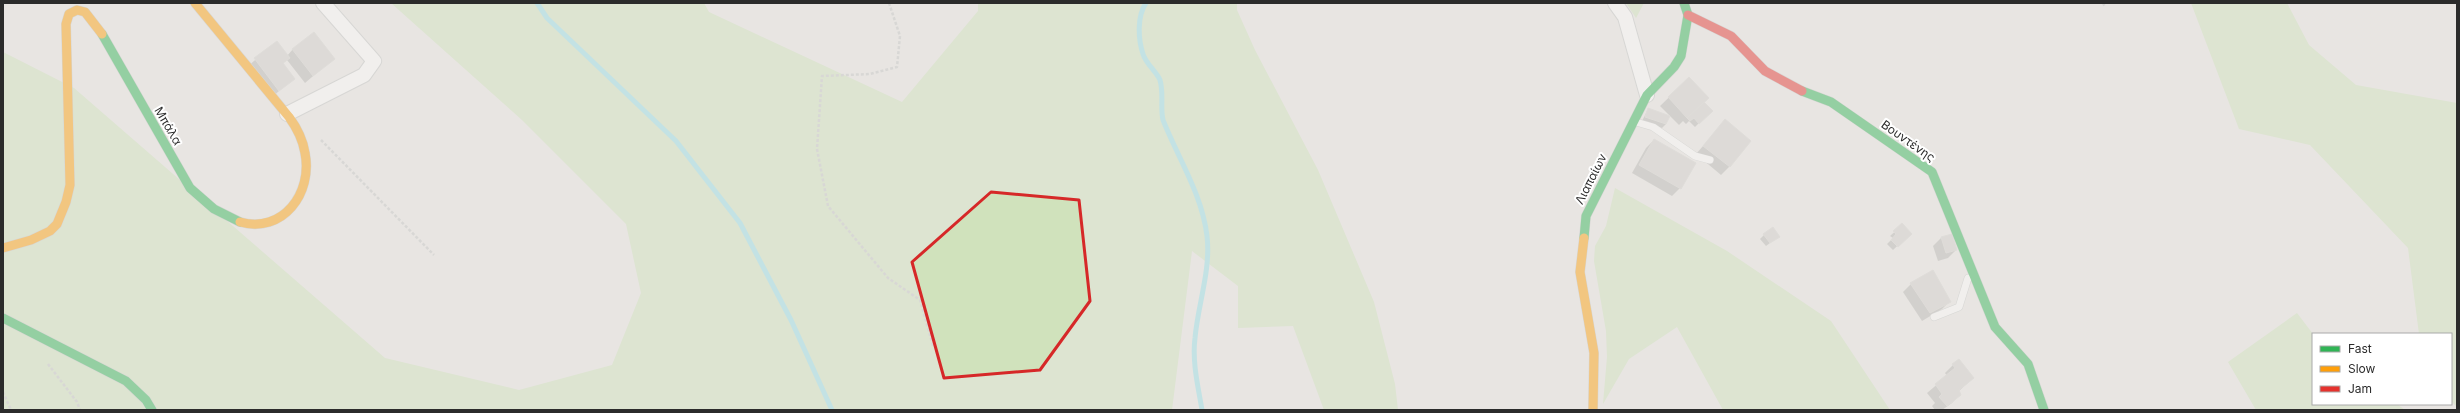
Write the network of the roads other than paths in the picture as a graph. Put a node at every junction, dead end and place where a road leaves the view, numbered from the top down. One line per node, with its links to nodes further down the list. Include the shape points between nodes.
1 (195, 3): 7 (street, Μπάλα)
2 (323, 3): 7 (street, via 374,61 364,75)
3 (1615, 3): 6 (street, via 1625,17)
4 (1684, 3): 5 (street, Λιαπαίων)
5 (1688, 15): 6 (street, Λιαπαίων, via 1681,56 1674,68); 11 (street, Βουντένης, via 1731,36 1765,71 1792,87 1831,102 1932,172 1955,225)
6 (1647, 95): 8 (street, Λιαπαίων)
7 (287, 114): 10 (street, Μπάλα, via 301,137 308,158 307,177 300,196 289,213 274,223 259,226 224,215 190,188 95,23 85,12 77,10 69,14 66,24 70,185 66,207 57,224 42,238)
8 (1634, 121): 9 (lane, via 1654,127 1695,156); 15 (street, Λιαπαίων, via 1586,216 1580,272 1594,353)
9 (1710, 160)
10 (3, 248)
11 (1970, 270): 12 (lane, via 1965,294 1959,307); 16 (street, Βουντένης, via 1995,327 2028,364)
12 (1934, 317)
13 (3, 318): 14 (street, via 126,381 146,400)
14 (152, 410)
15 (1593, 410)
16 (2044, 410)

